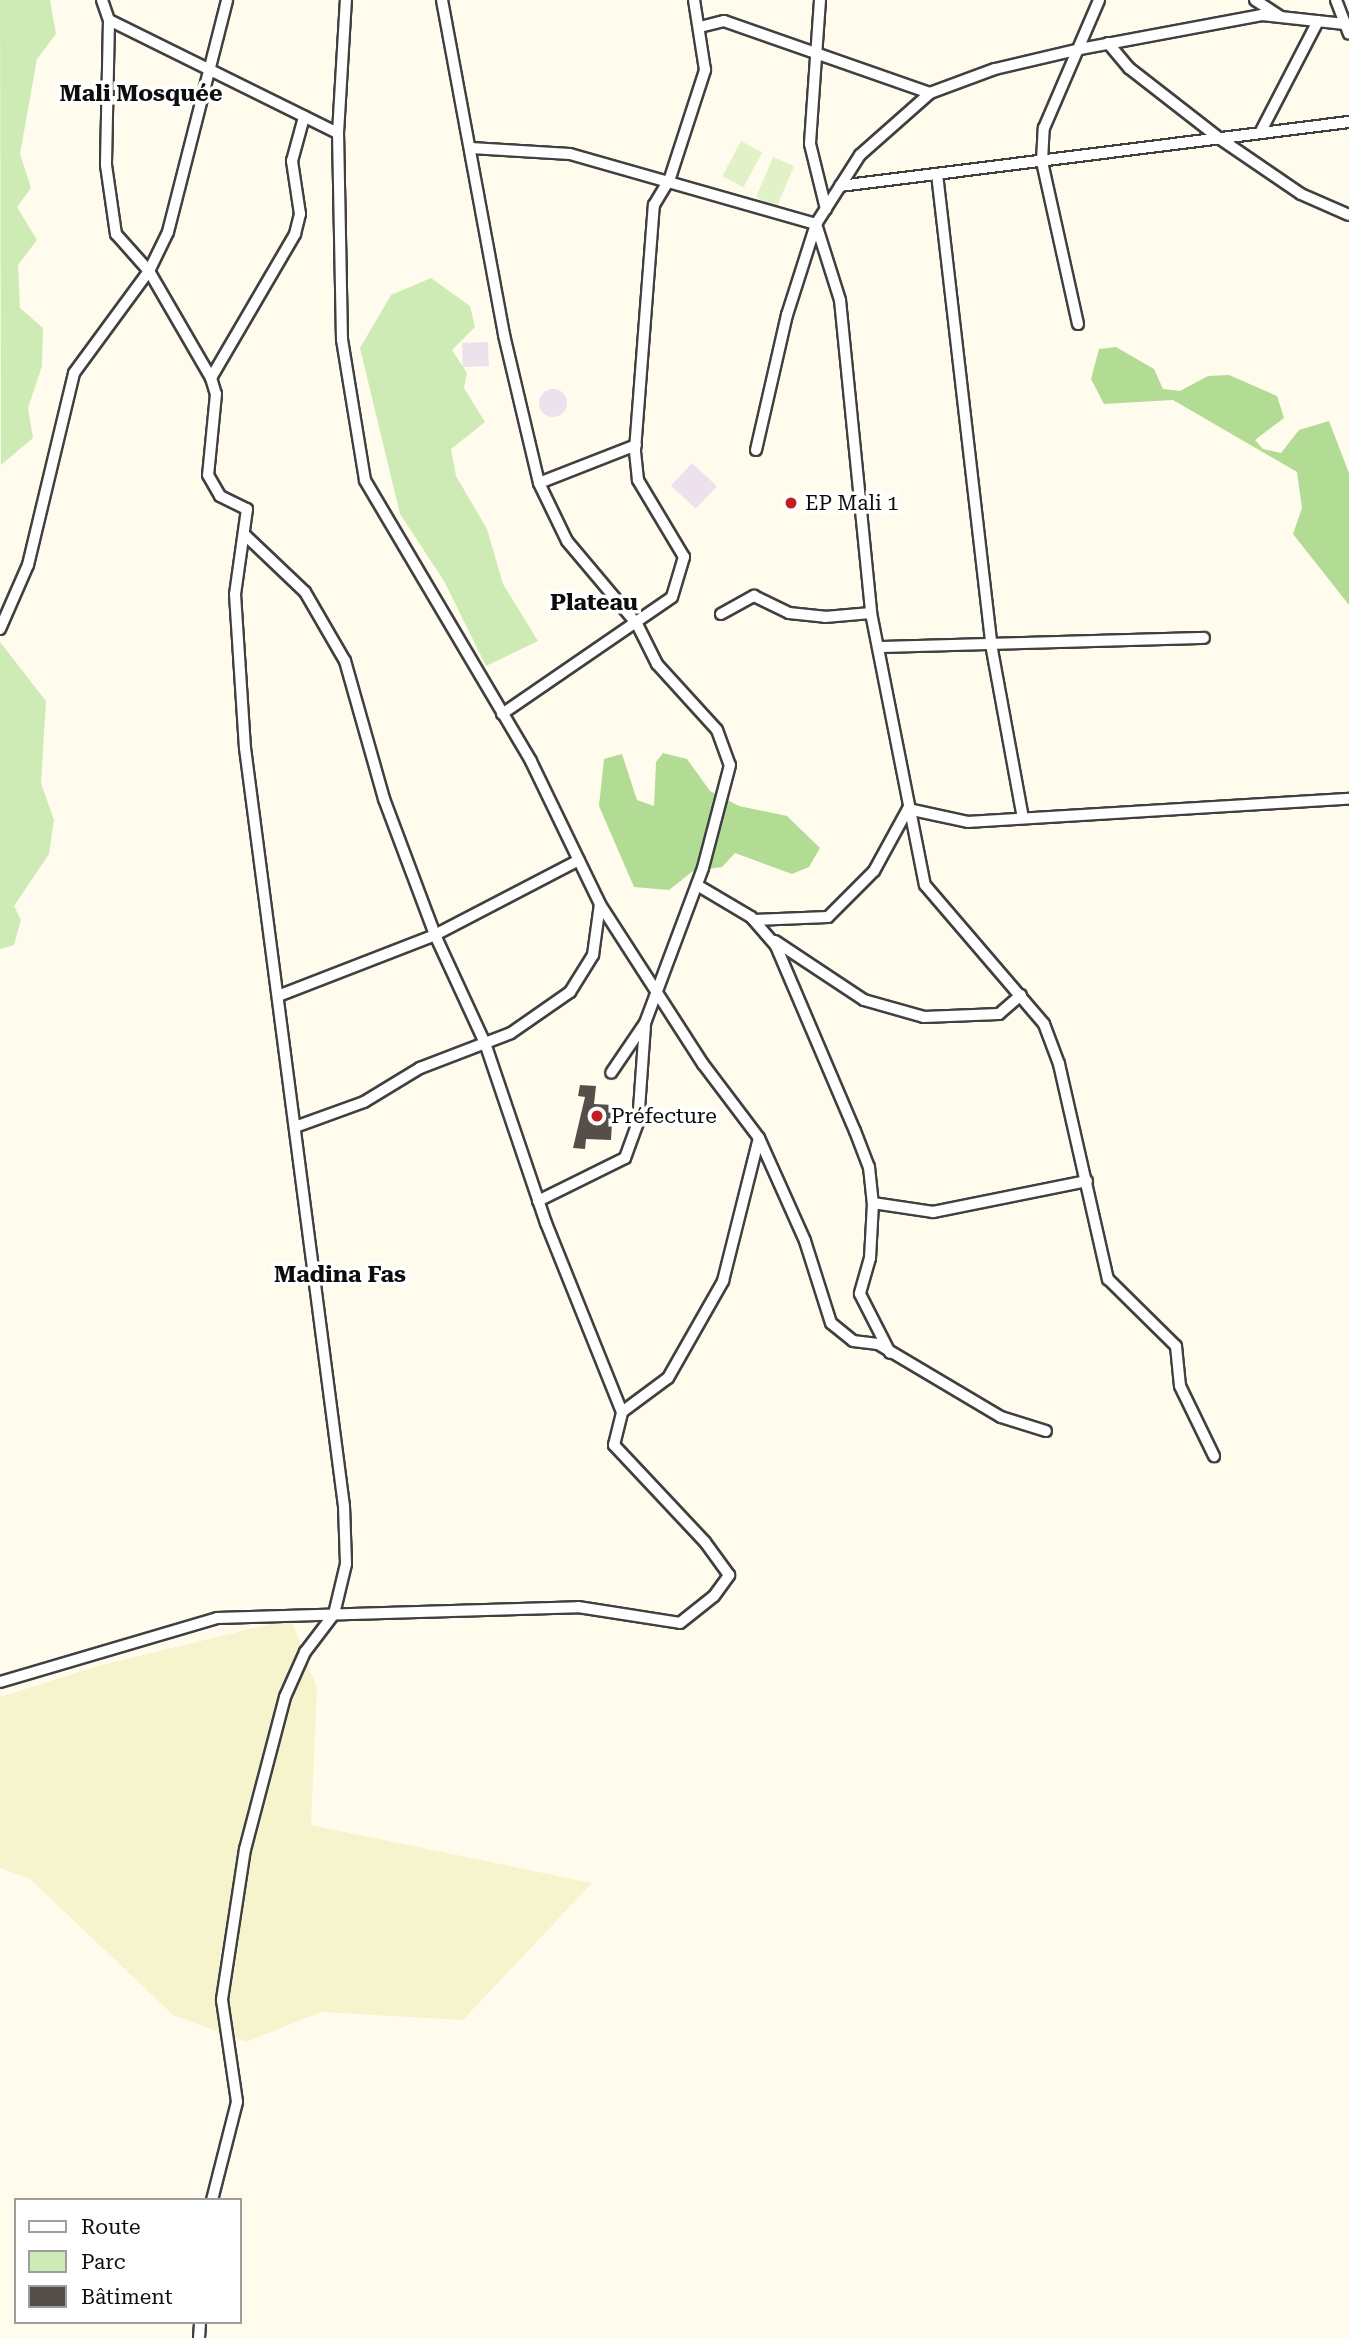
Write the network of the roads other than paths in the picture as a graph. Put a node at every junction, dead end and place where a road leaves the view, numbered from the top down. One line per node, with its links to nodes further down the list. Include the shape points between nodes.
1 (102, 0): 11 (street)
2 (227, 0): 18 (street)
3 (346, 0): 22 (street)
4 (442, 0): 25 (street)
5 (694, 0): 13 (street)
6 (820, 0): 17 (street)
7 (1099, 0): 16 (street)
8 (1255, 0): 10 (street)
9 (1336, 0): 14 (street)
10 (1282, 18): 12 (street); 15 (street, via 1262,15)
11 (109, 20): 18 (street); 33 (street, via 106,165 116,234)
12 (1318, 21): 14 (street); 23 (street)
13 (700, 27): 17 (street, via 724,21); 28 (street, via 705,70)
14 (1347, 29)
15 (1108, 43): 16 (street); 24 (street, via 1129,68)
16 (1080, 49): 19 (street, via 995,69); 26 (street, via 1044,128)
17 (817, 56): 19 (street); 30 (street, via 810,144)
18 (211, 72): 20 (street); 33 (street, via 168,232)
19 (930, 93): 29 (street, via 860,155)
20 (304, 117): 22 (street); 35 (street, via 292,161 300,214 295,234)
21 (1349, 122): 23 (street)
22 (338, 133): 47 (street, via 342,340 365,480)
23 (1260, 133): 24 (street)
24 (1219, 138): 26 (street); 31 (street, via 1301,194)
25 (471, 148): 28 (street, via 570,154); 38 (street)
26 (1042, 161): 27 (street); 34 (street)
27 (937, 174): 29 (street); 45 (street)
28 (670, 178): 32 (street); 36 (street, via 654,205)
29 (840, 186): 30 (street)
30 (826, 209): 32 (street)
31 (1349, 215)
32 (816, 224): 37 (street, via 787,315); 40 (street, via 840,300)
33 (149, 271): 35 (street); 43 (street, via 74,373 28,565)
34 (1078, 324)
35 (211, 379): 39 (street, via 216,394 208,475 220,496 247,509)
36 (636, 445): 38 (street); 42 (street, via 638,480 684,557 672,597)
37 (757, 450)
38 (539, 483): 42 (street, via 567,541)
39 (244, 534): 55 (street, via 305,592 345,661 384,799); 59 (street, via 235,594 245,748)
40 (872, 613): 41 (street, via 825,618 789,613 754,596); 46 (street)
41 (721, 614)
42 (637, 624): 47 (street); 52 (street, via 657,664 717,730 730,765)
43 (0, 629)
44 (1205, 638): 45 (street)
45 (990, 644): 46 (street); 50 (street)
46 (878, 647): 49 (street)
47 (502, 714): 51 (street)
48 (1349, 799): 50 (street)
49 (908, 809): 50 (street, via 968,822); 54 (street, via 874,871 828,917); 58 (street, via 926,885)
50 (1023, 818)
51 (579, 860): 53 (street); 55 (street)
52 (696, 885): 54 (street); 57 (street)
53 (600, 904): 57 (street); 61 (street, via 593,955 570,992 512,1033)
54 (754, 920): 56 (street)
55 (435, 935): 59 (street); 61 (street)
56 (768, 937): 58 (street, via 863,1000 924,1017 999,1014); 67 (street, via 869,1167)
57 (654, 987): 60 (street); 64 (street)
58 (1021, 995): 65 (street, via 1044,1024 1059,1064)
59 (278, 996): 63 (street)
60 (645, 1023): 62 (street); 66 (street, via 638,1123 625,1158)
61 (485, 1043): 63 (street, via 420,1068 364,1102); 66 (street)
62 (611, 1073)
63 (295, 1127): 72 (street, via 344,1506 346,1564)
64 (759, 1138): 68 (street, via 805,1241 831,1323 853,1341 878,1344); 69 (street, via 723,1281 668,1378)
65 (1087, 1181): 67 (street, via 933,1212); 71 (street, via 1108,1279 1176,1346 1180,1386)
66 (538, 1201): 69 (street)
67 (873, 1203): 68 (street, via 870,1258 860,1294)
68 (890, 1353): 70 (street, via 1000,1417)
69 (622, 1412): 72 (street, via 614,1445 705,1542 729,1575 714,1596 680,1623 579,1607)
70 (1046, 1432)
71 (1214, 1456)
72 (334, 1614): 73 (street, via 217,1618); 74 (street, via 305,1653 285,1697 245,1849 222,2000 237,2102 233,2133)
73 (0, 1682)
74 (213, 2198)

